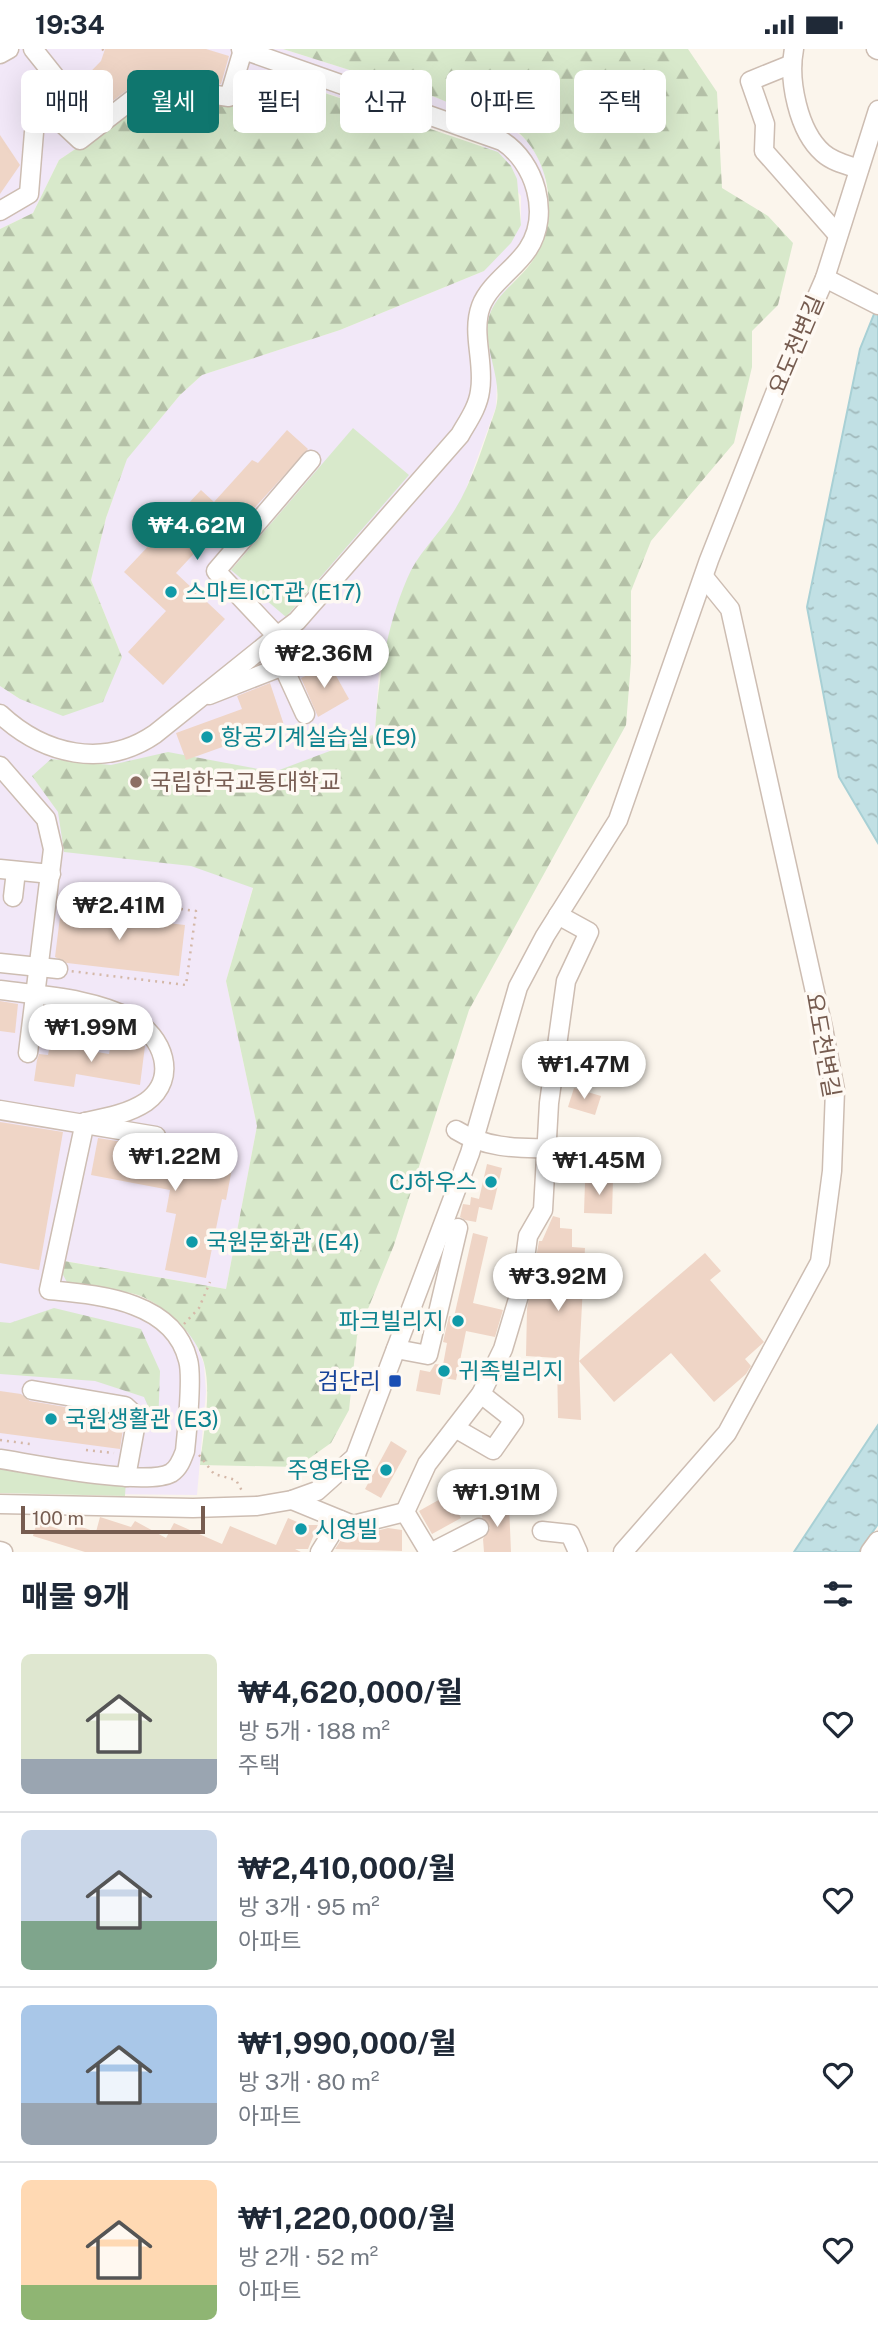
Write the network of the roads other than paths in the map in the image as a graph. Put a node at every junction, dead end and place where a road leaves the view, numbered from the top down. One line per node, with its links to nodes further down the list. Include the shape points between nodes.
1 (9, 49): 5 (street)
2 (33, 49): 3 (street, via 57,79 49,111 79,140 151,85 229,97)
3 (242, 49): 15 (street, via 502,141 528,169 538,199 538,226 527,250 481,307 477,323 480,392 472,415 460,435 297,621)
4 (793, 53): 8 (street, via 800,109 818,148); 10 (street, via 750,81 765,124 764,151)
5 (0, 54)
6 (878, 110): 8 (street, 요도천변길)
7 (34, 133): 9 (street, via 29,194)
8 (859, 169): 10 (street, 요도천변길)
9 (0, 211)
10 (838, 235): 11 (street, 요도천변길)
11 (825, 278): 12 (street); 14 (street, 요도천변길)
12 (878, 305)
13 (311, 460): 15 (street, via 216,571)
14 (704, 577): 23 (street, 요도천변길, via 618,820); 53 (street, 요도천변길, via 730,609 823,1028 835,1090 832,1171 820,1262 775,1348 727,1433)
15 (277, 636): 16 (street)
16 (192, 702): 17 (street, via 283,666); 18 (street, via 139,745 107,754 53,747 13,727)
17 (305, 714)
18 (0, 715)
19 (0, 766): 21 (street, via 46,819 53,849)
20 (8, 870): 21 (street); 22 (street)
21 (51, 874): 25 (street)
22 (13, 897)
23 (558, 915): 34 (street, 요도천변길, via 518,986); 35 (street, via 589,932 566,981 549,1103)
24 (0, 963): 25 (street)
25 (39, 967): 26 (street); 28 (street)
26 (58, 969)
27 (0, 990): 28 (street)
28 (36, 995): 29 (street); 31 (street, via 92,1005 132,1020 149,1031 164,1056 159,1090 146,1101 132,1110)
29 (28, 1053)
30 (0, 1110): 31 (street)
31 (85, 1122): 33 (street); 42 (street, via 49,1290 134,1305 173,1331 189,1360 187,1433 181,1462 158,1477)
32 (456, 1130): 34 (street)
33 (156, 1136)
34 (473, 1141): 35 (street); 37 (street, 요도천변길)
35 (548, 1148): 39 (street, via 543,1210 528,1236 521,1289 503,1349)
36 (458, 1228): 37 (street, via 428,1355)
37 (396, 1349): 43 (street, 요도천변길, via 355,1457 317,1491)
38 (32, 1390): 42 (street, via 125,1406 137,1417)
39 (481, 1394): 40 (street); 40 (street, via 514,1420 493,1450)
40 (455, 1428): 45 (street, via 427,1464)
41 (0, 1459): 42 (street)
42 (126, 1477)
43 (292, 1500): 44 (street, 요도천변길, via 193,1509); 46 (street, 요도천변길)
44 (0, 1504)
45 (405, 1512): 46 (street, 요도천변길, via 353,1525); 51 (street)
46 (340, 1520): 50 (street)
47 (479, 1528): 51 (street)
48 (542, 1531): 52 (street, via 570,1534)
49 (878, 1541): 54 (street)
50 (320, 1552)
51 (430, 1552)
52 (578, 1552)
53 (623, 1552)
54 (870, 1552)

